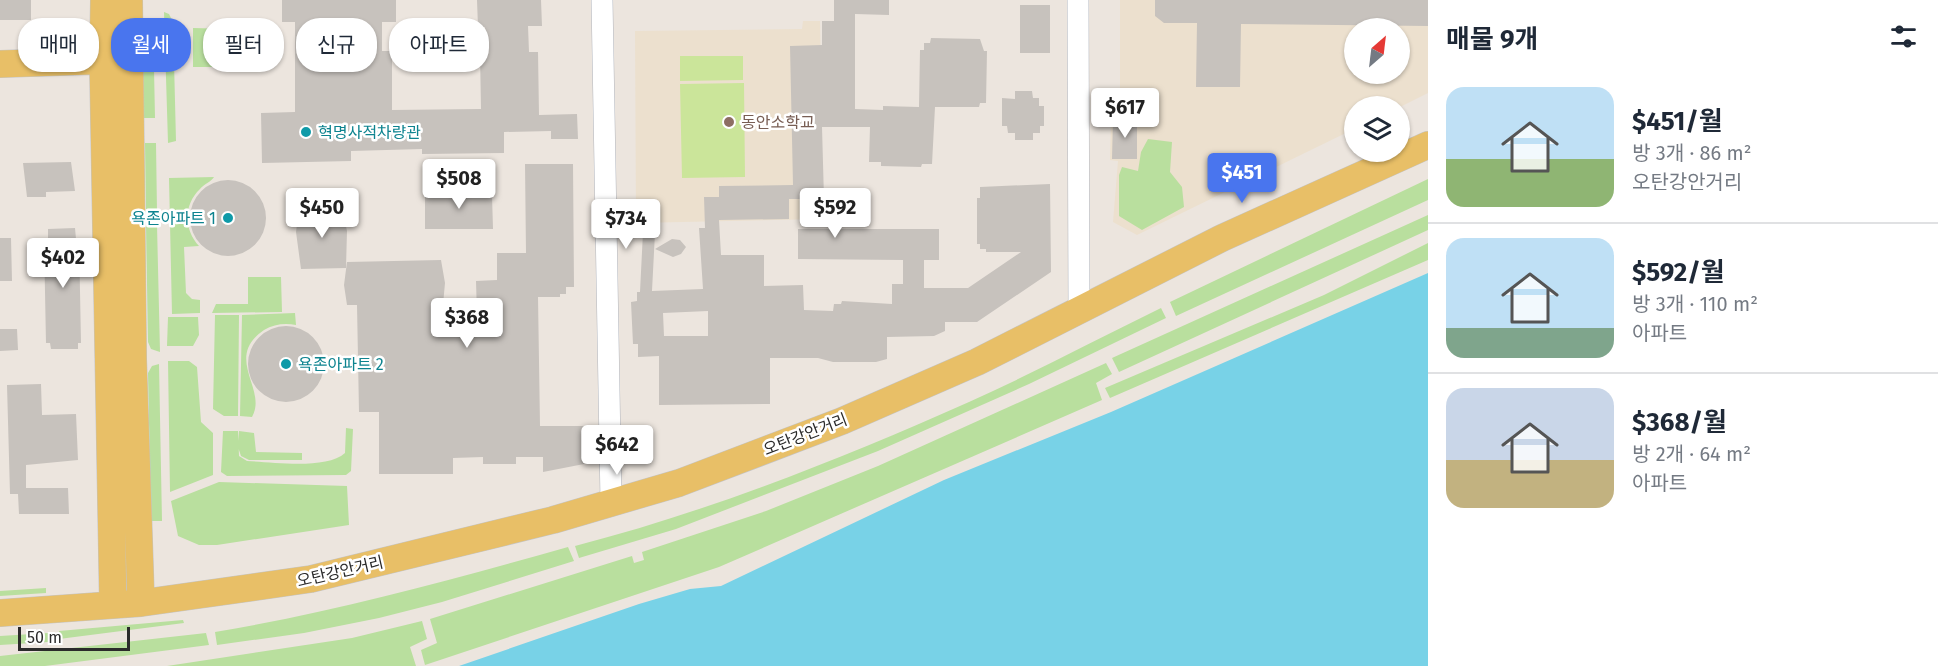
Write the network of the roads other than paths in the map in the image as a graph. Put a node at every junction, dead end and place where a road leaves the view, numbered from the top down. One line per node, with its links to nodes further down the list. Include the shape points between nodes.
1 (104, 0): 6 (main road)
2 (129, 0): 5 (main road)
3 (602, 0): 13 (street)
4 (1078, 0): 12 (street)
5 (125, 18)
6 (111, 35)
7 (111, 60): 8 (main road)
8 (0, 64)
9 (116, 72): 15 (main road)
10 (117, 72): 14 (main road, via 133,359)
11 (1428, 145): 12 (main road, 오탄강안거리, via 1222,238)
12 (1079, 310): 13 (main road, 오탄강안거리, via 977,362 842,421 679,483)
13 (611, 501): 14 (main road, 오탄강안거리, via 553,520 311,579)
14 (141, 603): 15 (main road, 오탄강안거리)
15 (113, 606): 16 (main road, 오탄강안거리)
16 (0, 613)

